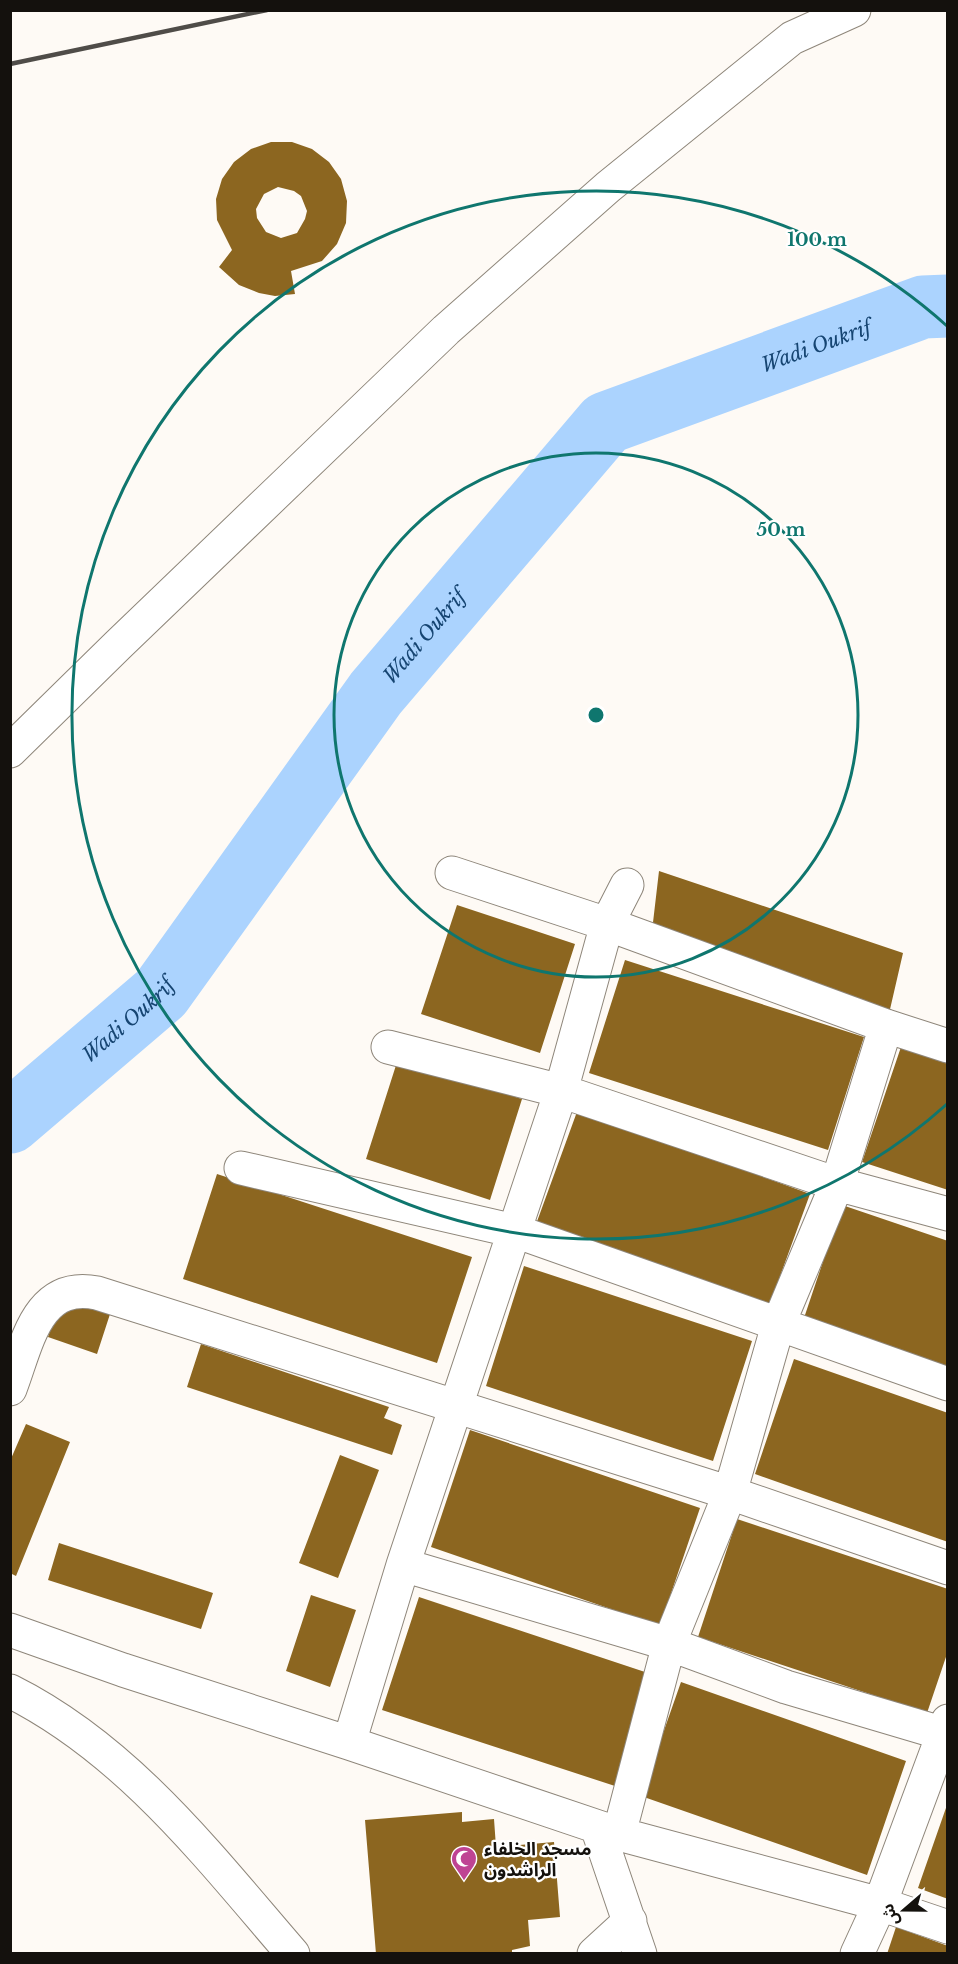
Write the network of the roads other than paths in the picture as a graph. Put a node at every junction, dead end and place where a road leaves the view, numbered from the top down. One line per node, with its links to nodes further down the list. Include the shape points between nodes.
1 (854, 10): 2 (street, via 792,38 600,194 446,330)
2 (10, 751)
3 (452, 873): 5 (street)
4 (627, 885): 5 (street)
5 (607, 924): 6 (street); 9 (street)
6 (886, 1026): 7 (street); 11 (street)
7 (948, 1046)
8 (388, 1047): 9 (street)
9 (561, 1090): 11 (street); 13 (street)
10 (241, 1168): 13 (street)
11 (837, 1184): 12 (street); 14 (street)
12 (948, 1214)
13 (515, 1231): 14 (street); 17 (street)
14 (778, 1325): 15 (street); 18 (street)
15 (948, 1384)
16 (10, 1389): 17 (street, via 44,1308 68,1292 83,1290)
17 (457, 1407): 18 (street); 19 (street)
18 (730, 1493): 20 (street); 22 (street)
19 (403, 1565): 22 (street); 25 (street)
20 (948, 1568)
21 (10, 1630): 25 (street)
22 (669, 1644): 24 (street, via 786,1687); 26 (street)
23 (10, 1691): 30 (street, via 77,1733 168,1810)
24 (946, 1730): 27 (street)
25 (349, 1743): 26 (street)
26 (608, 1831): 27 (street); 28 (street)
27 (880, 1904): 29 (street); 33 (street)
28 (630, 1921): 31 (street); 32 (street)
29 (948, 1927)
30 (293, 1953)
31 (594, 1953)
32 (640, 1953)
33 (857, 1953)

